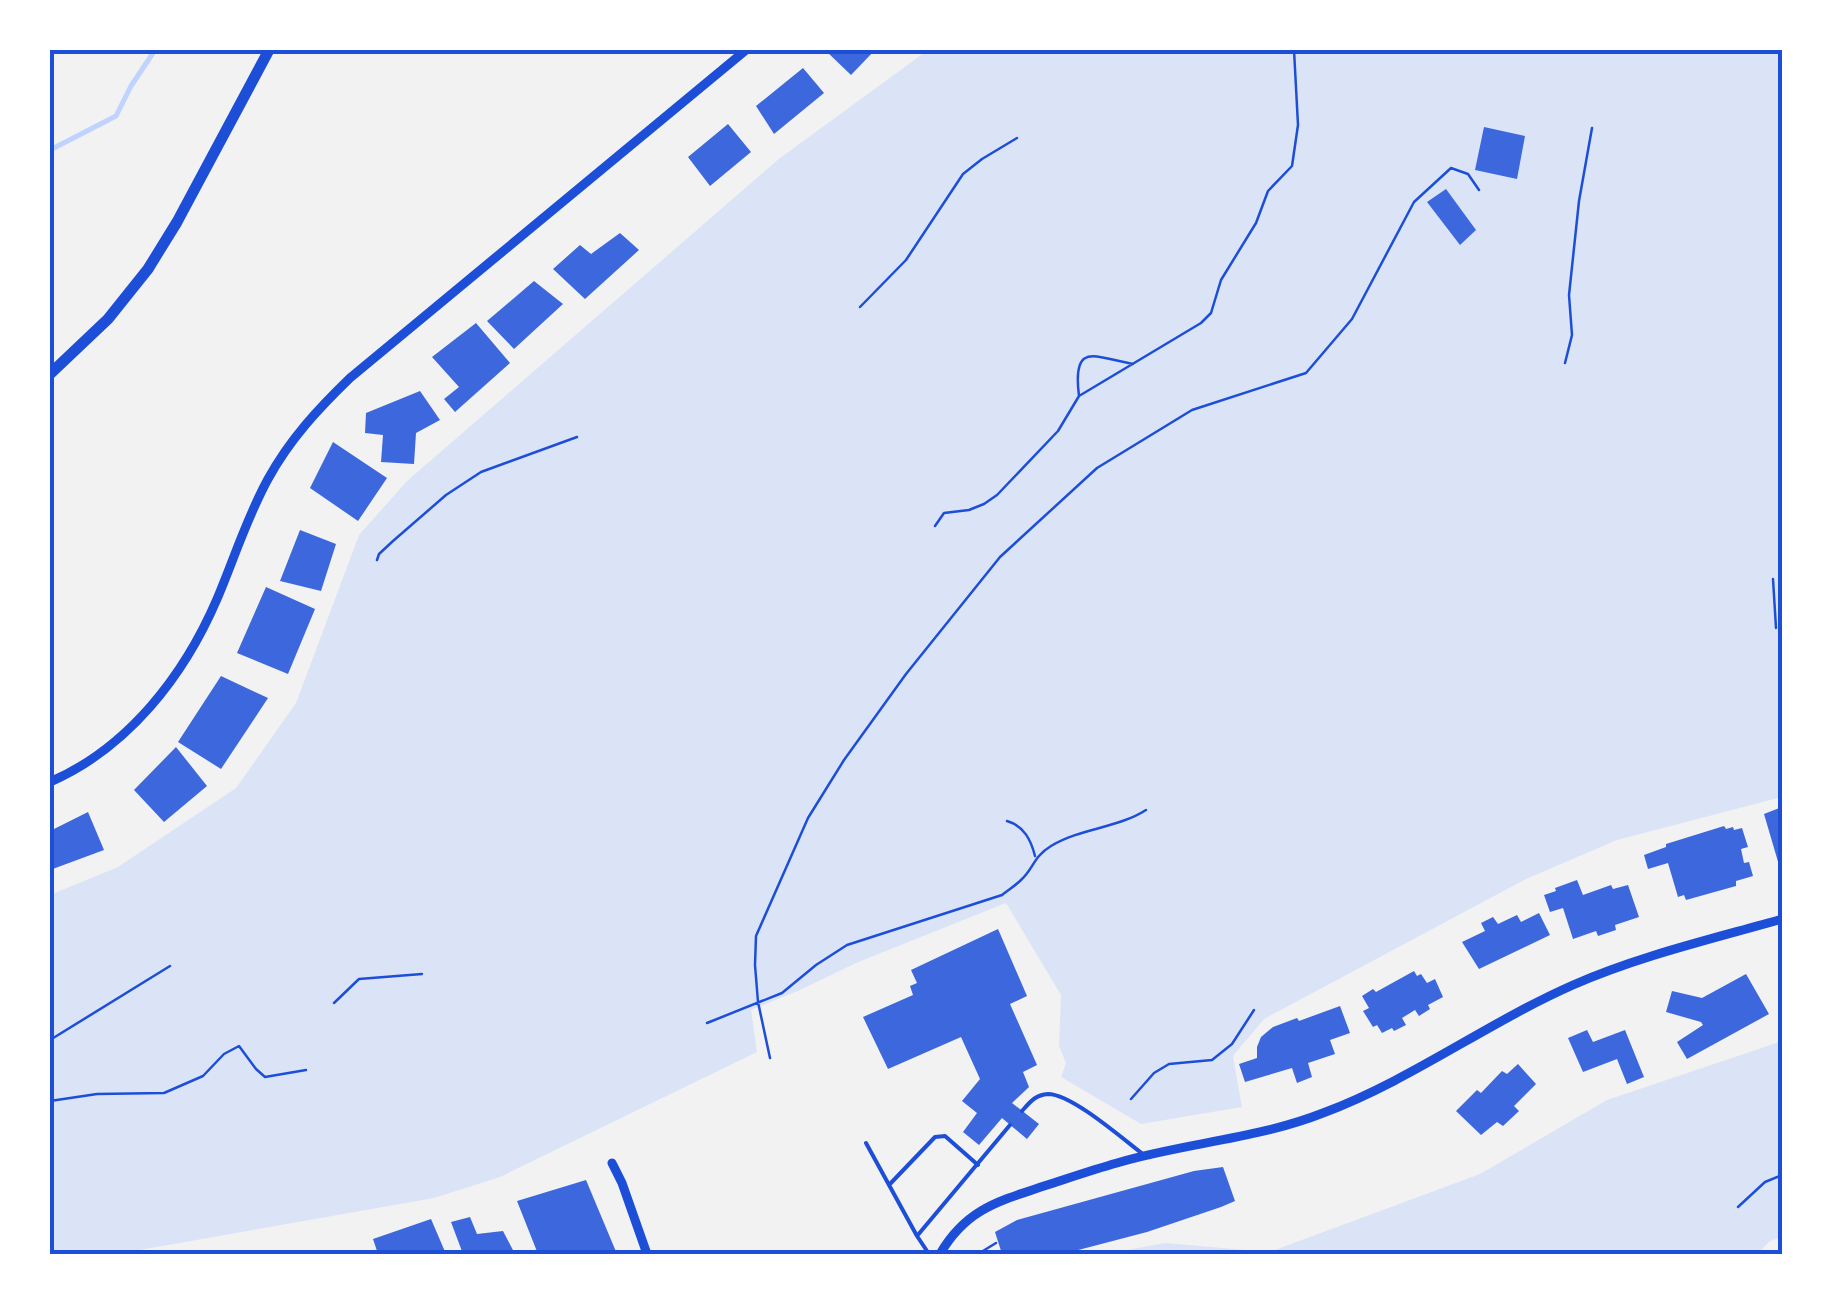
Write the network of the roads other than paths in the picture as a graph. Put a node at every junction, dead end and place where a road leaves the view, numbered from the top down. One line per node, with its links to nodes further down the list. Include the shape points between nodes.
1 (269, 50): 3 (street, via 148,270)
2 (746, 50): 4 (street, via 324,402 269,476 215,603 175,676 121,736)
3 (50, 374)
4 (50, 782)
5 (1782, 918): 9 (street, via 1570,986 1408,1075 1318,1115)
6 (1022, 1112): 9 (lane, via 1034,1097 1066,1099)
7 (1010, 1125): 11 (lane)
8 (866, 1143): 12 (lane)
9 (1144, 1155): 16 (street, via 999,1200 977,1213)
10 (612, 1162): 14 (street)
11 (978, 1165): 12 (lane, via 945,1136 934,1138); 13 (lane)
12 (889, 1185): 13 (lane)
13 (917, 1236): 15 (lane)
14 (647, 1254)
15 (929, 1254)
16 (940, 1254)

